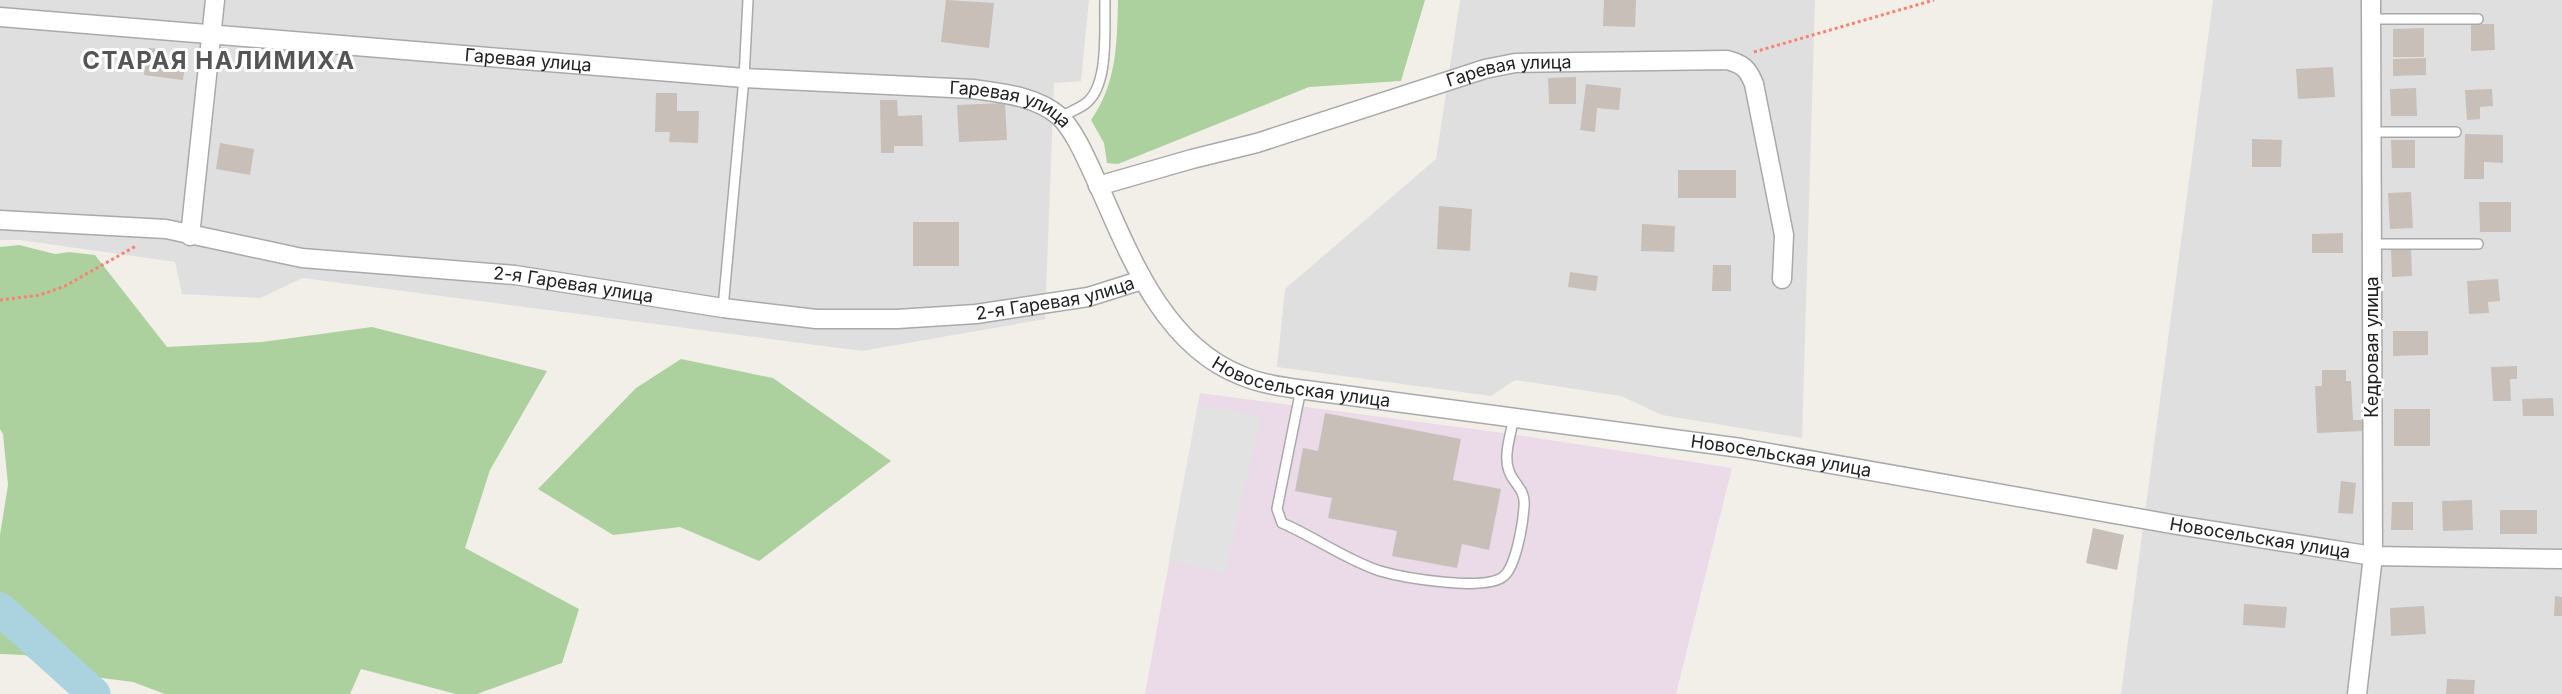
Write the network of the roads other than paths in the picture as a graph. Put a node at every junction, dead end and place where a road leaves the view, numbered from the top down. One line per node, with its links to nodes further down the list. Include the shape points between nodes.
1 (215, 0): 8 (street)
2 (748, 0): 9 (lane)
3 (1105, 0): 10 (lane, via 1100,81 1086,104)
4 (2371, 0): 6 (street, Кедровая улица)
5 (0, 17): 8 (street, Гаревая улица)
6 (2371, 19): 7 (lane); 11 (street, Кедровая улица)
7 (2478, 19)
8 (213, 34): 9 (street, Гаревая улица); 15 (street)
9 (744, 78): 10 (street, Гаревая улица, via 973,89 1026,100); 20 (lane)
10 (1060, 117): 13 (street, Гаревая улица)
11 (2371, 132): 12 (lane); 16 (street, Кедровая улица)
12 (2456, 132)
13 (1098, 186): 18 (street, Гаревая улица, via 1257,143 1505,64 1557,60 1727,60 1749,70 1754,84 1784,236); 19 (street, Новосельская улица)
14 (0, 220): 15 (street, 2-я Гаревая улица, via 166,229)
15 (190, 236): 20 (street, 2-я Гаревая улица, via 302,258 514,275)
16 (2372, 244): 17 (lane); 23 (street, Кедровая улица)
17 (2478, 244)
18 (1782, 279)
19 (1142, 280): 20 (street, 2-я Гаревая улица, via 1088,297 976,314 816,319); 21 (street, Новосельская улица, via 1175,326 1219,364 1240,375)
20 (723, 308)
21 (1301, 389): 22 (street, Новосельская улица); 22 (lane, via 1277,509 1282,523 1381,571 1473,585 1494,583 1505,576 1515,552 1524,497 1506,462)
22 (1514, 417): 23 (street, Новосельская улица, via 1741,448)
23 (2373, 556): 24 (street, Новосельская улица); 25 (street, Кедровая улица)
24 (2562, 559)
25 (2357, 694)

